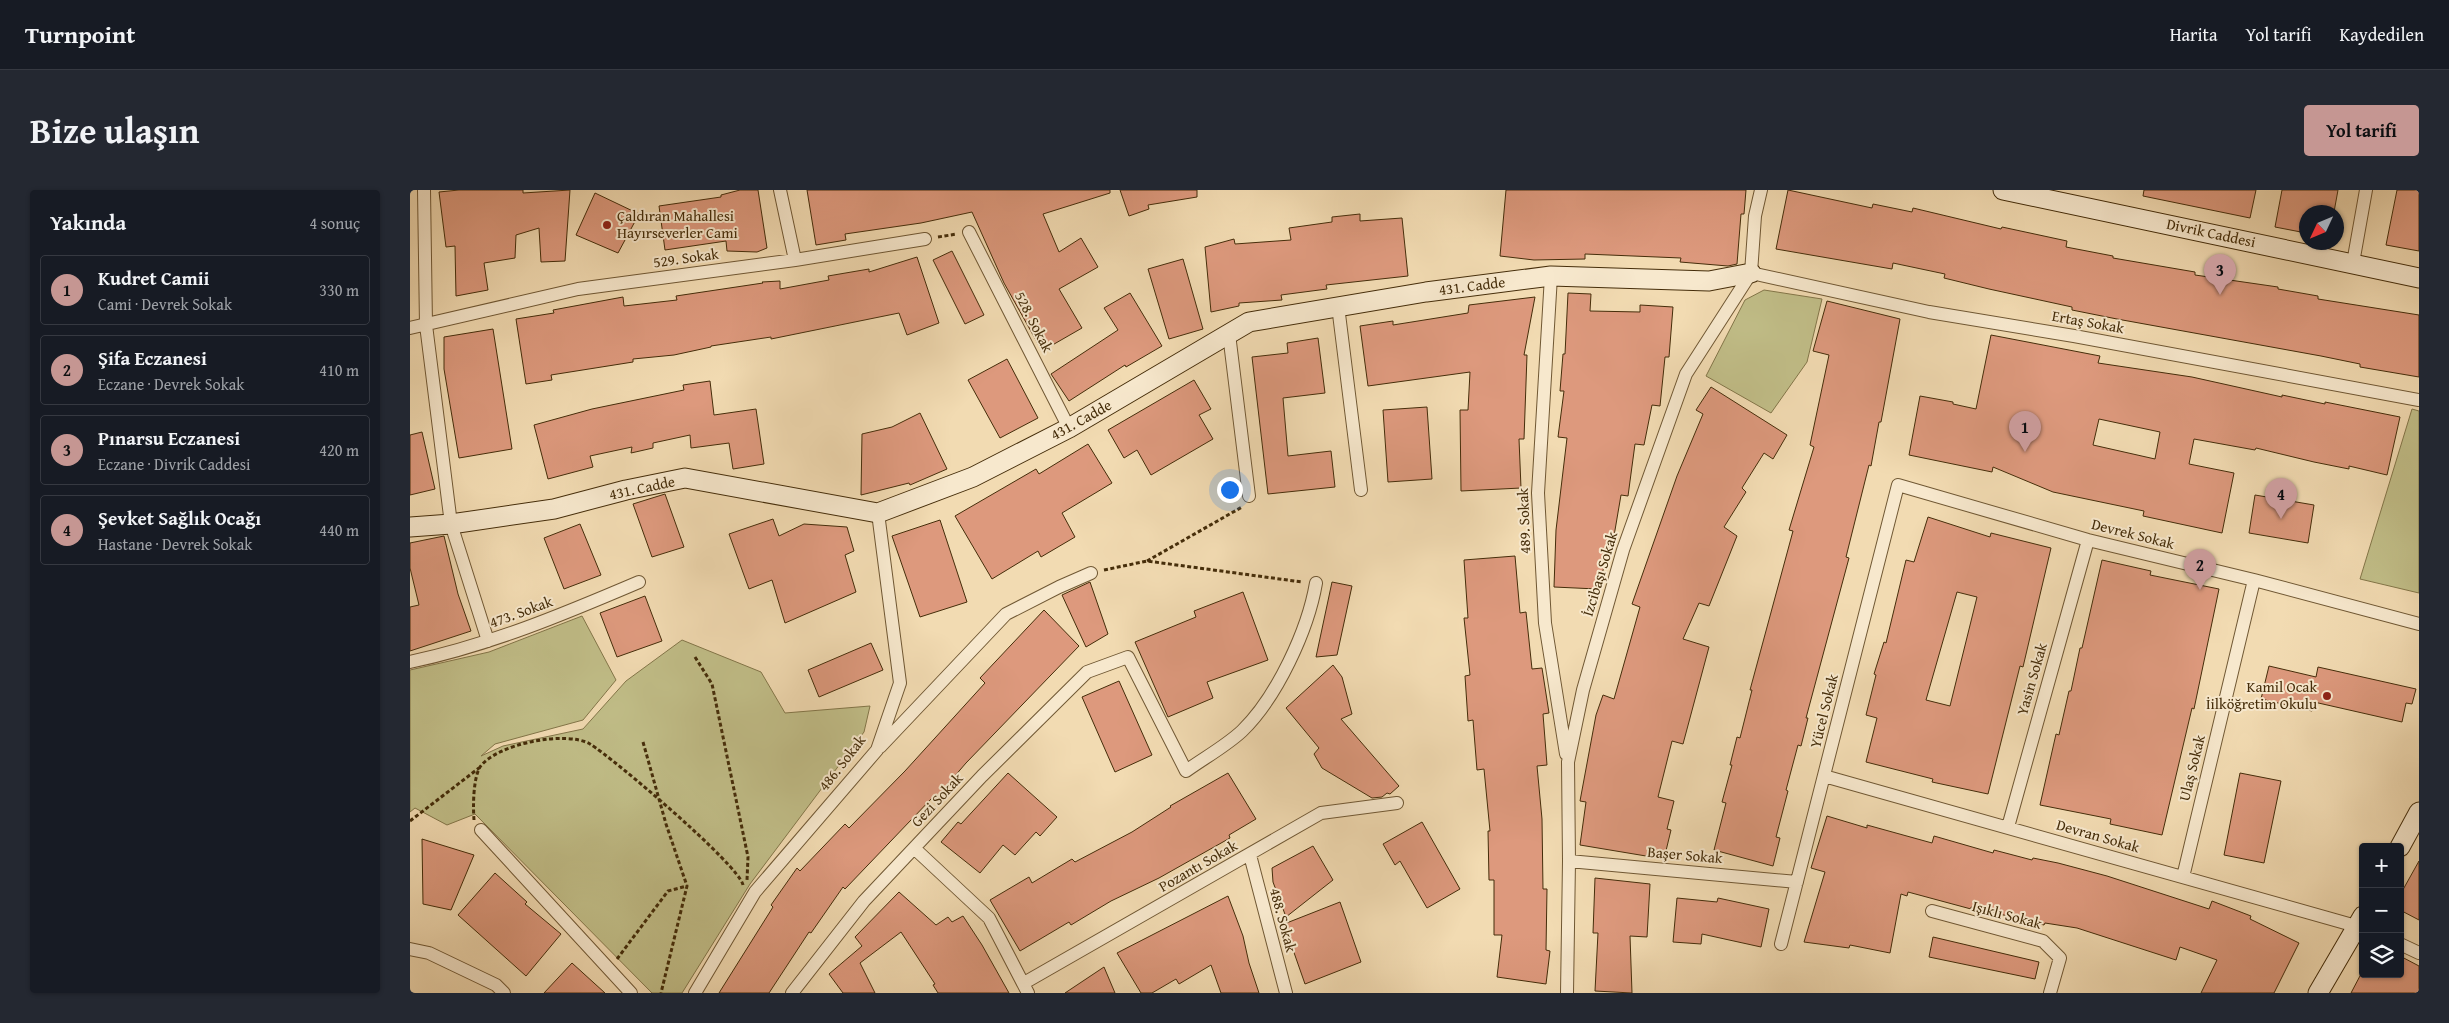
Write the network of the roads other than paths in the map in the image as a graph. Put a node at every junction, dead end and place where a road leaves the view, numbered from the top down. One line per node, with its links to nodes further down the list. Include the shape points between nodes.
1 (424, 190): 14 (street)
2 (780, 190): 8 (street)
3 (1760, 190): 10 (street, İzcibaşı Sokak)
4 (2003, 190): 9 (street, Divrik Caddesi)
5 (2366, 190): 9 (street)
6 (970, 232): 18 (street, 528. Sokak)
7 (925, 239): 8 (street, 529. Sokak)
8 (795, 260): 14 (street, 529. Sokak, via 578,289)
9 (2353, 263): 12 (street, Divrik Caddesi)
10 (1751, 273): 11 (street, 431. Cadde, via 1709,281); 17 (street, Ertaş Sokak, via 1929,312); 34 (street, İzcibaşı Sokak, via 1686,374 1623,550 1583,690)
11 (1551, 276): 13 (street, 431. Cadde); 34 (street, 489. Sokak, via 1538,493 1545,623)
12 (2419, 278)
13 (1338, 306): 16 (street, 431. Cadde, via 1249,322); 20 (street)
14 (426, 325): 15 (street, 529. Sokak); 23 (street)
15 (410, 328)
16 (1229, 334): 18 (street, 431. Cadde); 21 (street)
17 (2419, 400)
18 (1069, 428): 22 (street, 431. Cadde, via 973,477)
19 (1898, 485): 25 (street, Devrek Sokak); 35 (street, Yücel Sokak)
20 (1361, 490)
21 (1249, 496)
22 (878, 513): 23 (street, 431. Cadde, via 685,478 554,509); 33 (street, 486. Sokak, via 900,684)
23 (451, 524): 24 (street, 431. Cadde); 31 (street)
24 (410, 527)
25 (2088, 540): 27 (street, Devrek Sokak); 38 (street, Yasin Sokak)
26 (1091, 573): 33 (street, via 1006,614)
27 (2254, 580): 30 (street, Devrek Sokak); 44 (street, Ulaş Sokak)
28 (639, 582): 31 (street, 473. Sokak, via 532,627)
29 (1316, 583): 41 (street, Gezi Sokak, via 1312,604 1280,682 1242,731 1186,771 1128,657 1087,672)
30 (2419, 624)
31 (488, 641): 32 (street, 473. Sokak)
32 (410, 662)
33 (877, 750): 56 (street, 486. Sokak, via 755,892)
34 (1568, 762): 43 (street, İzcibaşı Sokak)
35 (1824, 776): 38 (street, Devran Sokak); 45 (street, Yücel Sokak)
36 (1397, 803): 42 (street, Pozantı Sokak, via 1321,813)
37 (2419, 812): 40 (street)
38 (2008, 827): 44 (street, Devran Sokak)
39 (481, 830): 55 (street)
40 (2402, 843)
41 (914, 848): 53 (street, via 989,918); 57 (street, Gezi Sokak, via 864,900)
42 (1250, 855): 53 (street, Pozantı Sokak); 58 (street, 488. Sokak)
43 (1569, 861): 45 (street, Başer Sokak); 59 (street, İzcibaşı Sokak)
44 (2182, 877): 47 (street, Devran Sokak)
45 (1797, 882): 49 (street, Yücel Sokak)
46 (1932, 911): 60 (street, Işıklı Sokak, via 2043,941 2060,958)
47 (2359, 922)
48 (2359, 926): 61 (street)
49 (1781, 944)
50 (2404, 946): 52 (street)
51 (410, 949): 54 (street, via 429,953 496,985)
52 (2419, 953)
53 (1026, 988)
54 (504, 993)
55 (631, 993)
56 (695, 993)
57 (792, 993)
58 (1286, 993)
59 (1567, 993)
60 (2050, 993)
61 (2318, 993)

